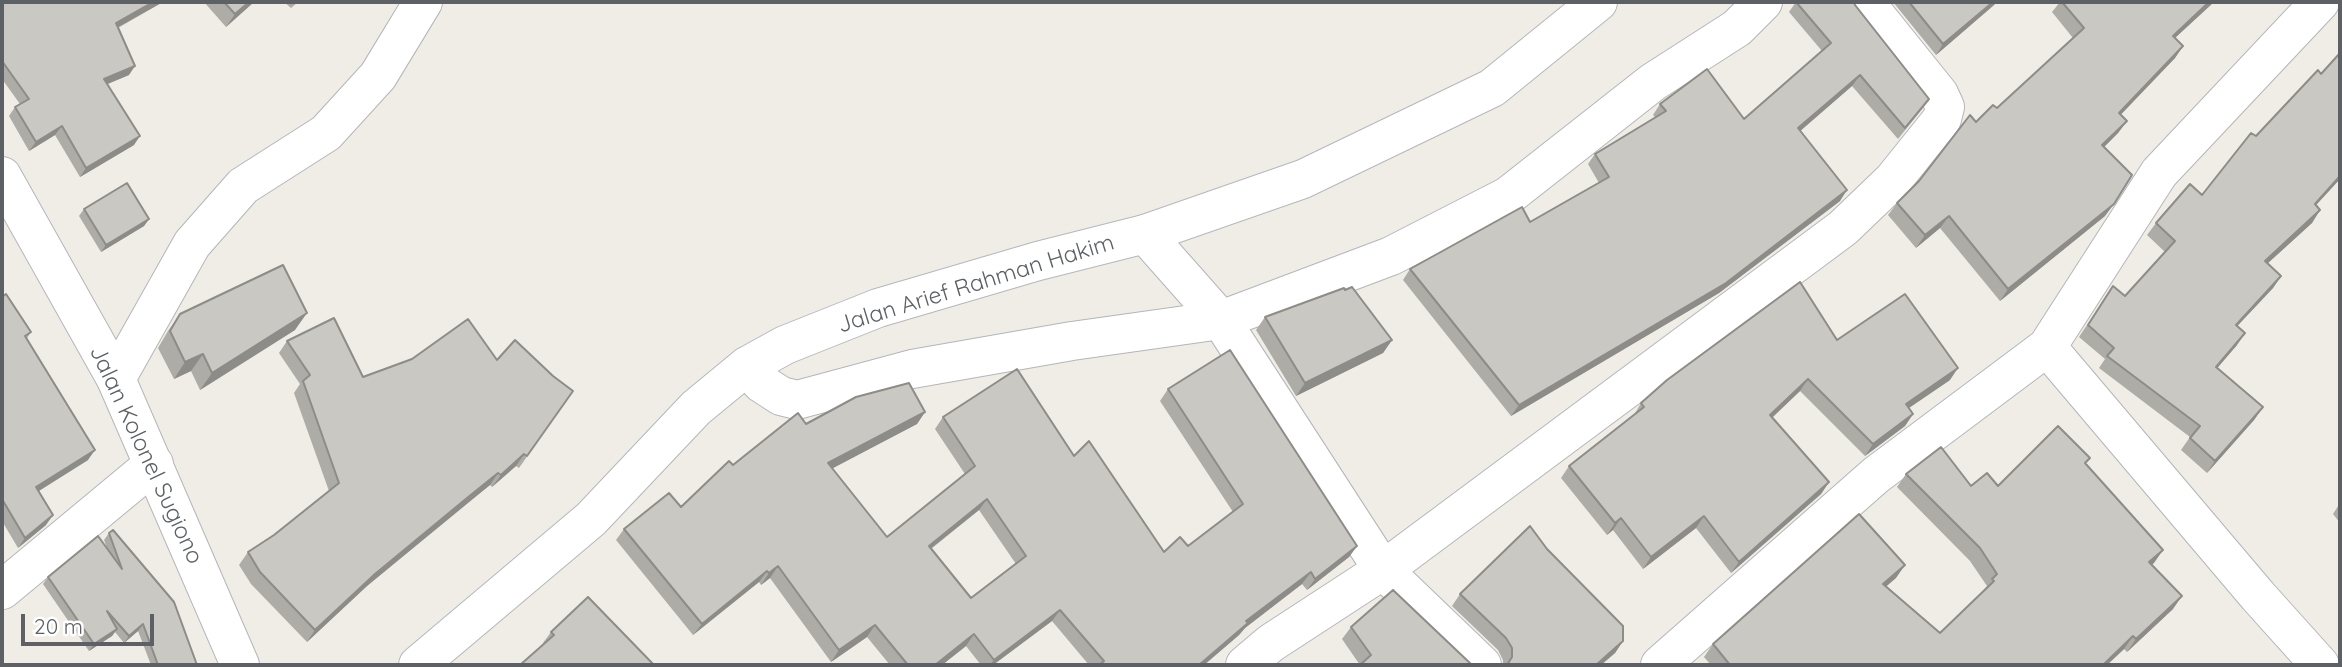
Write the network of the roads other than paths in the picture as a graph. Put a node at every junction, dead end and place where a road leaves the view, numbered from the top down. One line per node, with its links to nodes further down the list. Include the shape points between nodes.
1 (423, 2): 11 (street, via 378,76 326,133 243,186 192,244)
2 (1598, 2): 7 (street, Jalan Arief Rahman Hakim, via 1492,88 1303,179)
3 (1763, 2): 8 (street, via 1737,27 1653,82 1508,197 1391,256)
4 (1865, 2): 13 (street, via 1945,107 1942,119 1893,180 1843,228)
5 (2320, 2): 9 (street, via 2159,173)
6 (2, 176): 11 (street, Jalan Kolonel Sugiono)
7 (1145, 234): 8 (street); 10 (street, Jalan Arief Rahman Hakim, via 878,308 785,345)
8 (1221, 320): 10 (street, via 912,369 797,400 761,383); 13 (street)
9 (2047, 347): 19 (street, via 1876,475); 20 (street)
10 (747, 366): 16 (street, Jalan Arief Rahman Hakim, via 696,408 591,519)
11 (116, 379): 12 (street, Jalan Kolonel Sugiono)
12 (154, 464): 14 (street); 15 (street, Jalan Kolonel Sugiono)
13 (1383, 570): 17 (street); 18 (street)
14 (2, 590)
15 (240, 665)
16 (418, 665)
17 (1245, 665)
18 (1482, 665)
19 (1660, 665)
20 (2319, 665)

